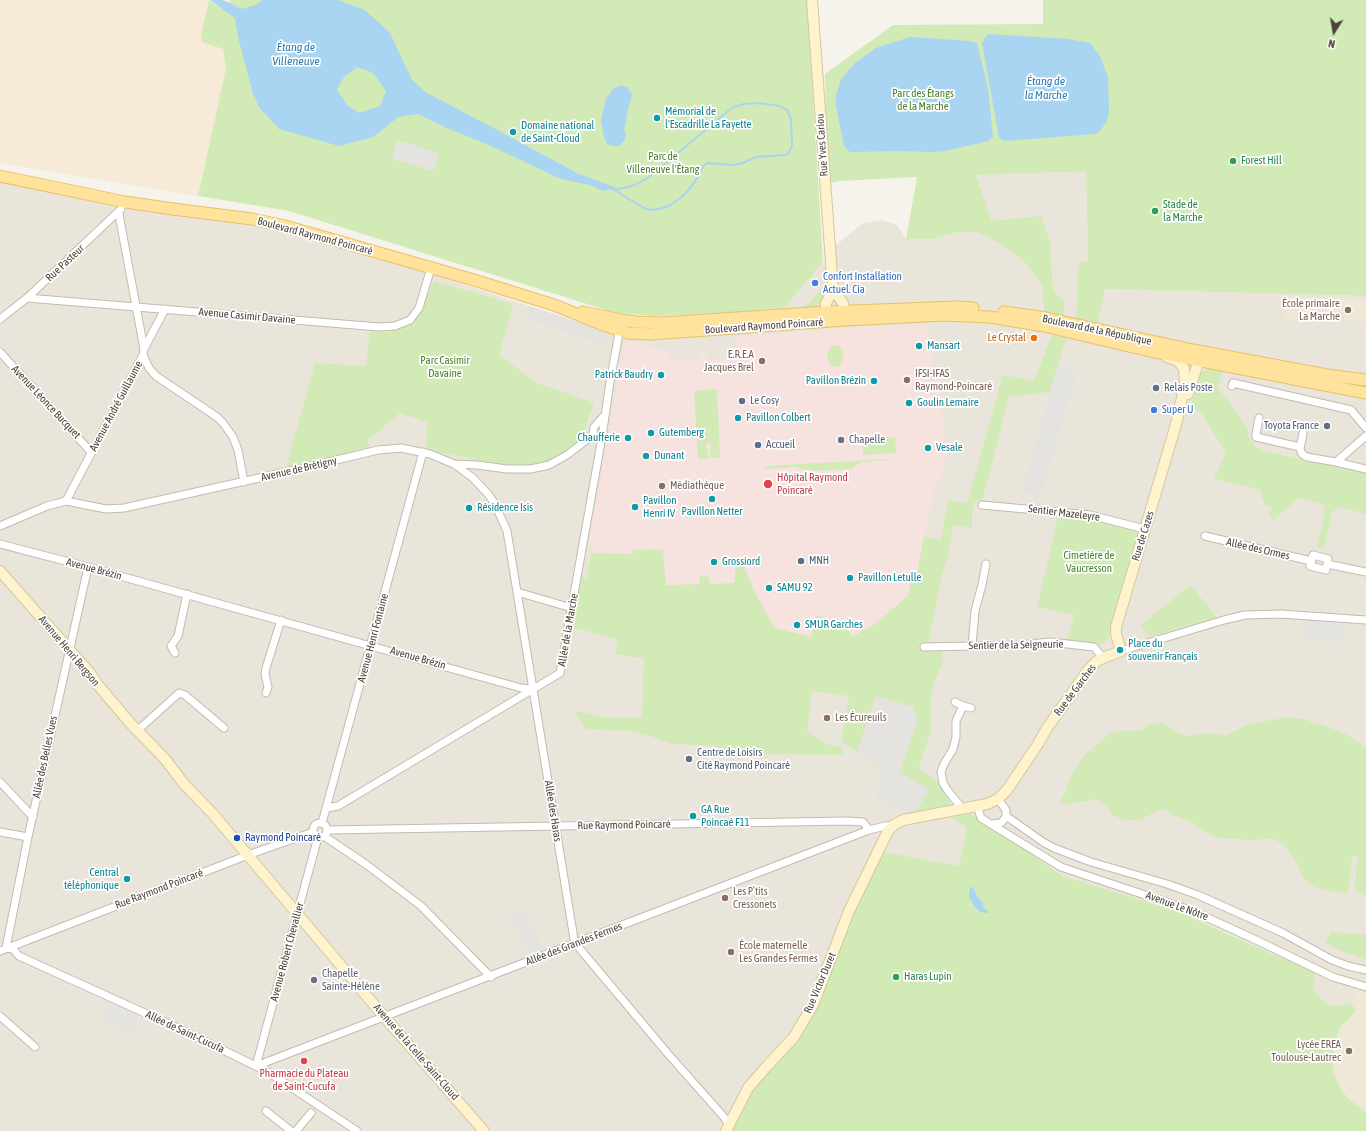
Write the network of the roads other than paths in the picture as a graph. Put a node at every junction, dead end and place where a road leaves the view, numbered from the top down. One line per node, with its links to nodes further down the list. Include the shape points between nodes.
1 (812, 0): 5 (street, Rue Yves Cariou)
2 (0, 176): 3 (main road, Boulevard Raymond Poincaré)
3 (122, 206): 4 (main road, Boulevard Raymond Poincaré, via 173,209 285,226); 6 (street, Rue Pasteur); 7 (street, Avenue André Guillaume, via 120,220)
4 (431, 268): 8 (street, Avenue Casimir Davaine, via 419,308 410,320 395,326 379,327); 12 (main road, Boulevard Raymond Poincaré)
5 (836, 294): 9 (street, Rue Yves Cariou, via 843,303); 10 (street, via 828,300)
6 (27, 298): 7 (street, Avenue Casimir Davaine); 11 (street, Rue Pasteur)
7 (135, 307): 8 (street, Avenue Casimir Davaine); 15 (street, Avenue André Guillaume)
8 (165, 309): 15 (street)
9 (845, 315): 10 (main road, Boulevard de la République); 13 (main road, Boulevard de la République, via 943,315 1007,319); 16 (main road, Boulevard de la République, via 958,307 1020,313)
10 (826, 317): 12 (main road, Boulevard Raymond Poincaré, via 651,334 636,334)
11 (0, 319)
12 (621, 326): 22 (street, Allée de la Marche)
13 (1150, 351): 16 (main road, Boulevard de la République); 18 (street, via 1176,360)
14 (0, 352): 31 (street, Avenue Léonce Bucquet)
15 (143, 352): 31 (street, Avenue André Guillaume); 36 (street, via 149,368 156,376 217,417 234,437)
16 (1185, 353): 17 (main road, Boulevard de la République); 18 (street, Rue de Cazes)
17 (1201, 356): 19 (main road, Boulevard de la République); 21 (main road, Boulevard de la République); 24 (street, Rue de Cazes)
18 (1184, 369): 24 (street, Rue de Cazes, via 1185,383)
19 (1366, 380)
20 (1232, 386): 25 (street, via 1233,383 1351,410)
21 (1366, 393)
22 (605, 415): 27 (street, Avenue de Brétigny, via 594,427); 29 (street, Allée de la Marche)
23 (1259, 418): 30 (street, via 1256,437)
24 (1177, 422): 40 (street, Rue de Cazes)
25 (1366, 428)
26 (1303, 433): 30 (street)
27 (593, 435): 29 (street); 34 (street, Avenue de Brétigny, via 549,466 507,469)
28 (1366, 436): 33 (street)
29 (602, 438): 49 (street, Allée de la Marche)
30 (1300, 447): 33 (street, via 1302,454 1307,457)
31 (91, 452): 37 (street, Avenue André Guillaume)
32 (424, 452): 34 (street, Avenue de Brétigny); 36 (street, Avenue de Brétigny, via 401,448 378,450); 52 (street, Avenue Henri Fontaine)
33 (1336, 462): 35 (street)
34 (454, 464): 47 (street, Allée des Haras, via 473,478 488,494 502,519 507,531)
35 (1366, 469)
36 (244, 482): 37 (street, Avenue de Brétigny, via 124,508 106,509)
37 (66, 501): 39 (street, Avenue de Brétigny, via 47,506)
38 (982, 505): 40 (street, Sentier Mazeleyre, via 1090,515)
39 (0, 526)
40 (1145, 529): 56 (street, Rue de Cazes, via 1116,627)
41 (1205, 536): 46 (street, Allée des Ormes, via 1311,561 1310,566 1326,570 1327,564)
42 (0, 544): 44 (street, Avenue Brézin)
43 (986, 564): 53 (street, via 975,611)
44 (88, 566): 48 (street, Avenue Brézin); 55 (street, Allée des Belles Vues)
45 (0, 571): 55 (street, Avenue Henri Bergson)
46 (1366, 572)
47 (517, 592): 49 (street); 59 (street, Allée des Haras)
48 (187, 594): 50 (street, Avenue Brézin); 57 (street, via 178,636 171,646)
49 (572, 608): 59 (street, Allée de la Marche, via 560,673)
50 (281, 620): 52 (street, Avenue Brézin); 60 (street, via 266,668)
51 (1366, 620): 56 (street, Rue de Garches, via 1281,614 1245,615)
52 (371, 645): 59 (street, Avenue Brézin, via 521,688); 69 (street, Avenue Henri Fontaine)
53 (972, 646): 54 (street, Sentier de la Seigneurie); 58 (street, Sentier de la Seigneurie, via 1056,642 1094,647)
54 (924, 647)
55 (69, 649): 65 (street, Avenue Henri Bergson); 72 (street, Allée des Belles Vues)
56 (1122, 651): 58 (street, Rue de Garches)
57 (175, 653)
58 (1103, 658): 67 (street, Rue de Garches, via 1089,669 1007,790)
59 (533, 689): 69 (street, Allée de la Marche, via 338,806); 76 (street, Allée des Haras)
60 (266, 693)
61 (955, 702): 62 (street)
62 (963, 706): 63 (street); 70 (street, via 956,721 954,749 941,772 948,792)
63 (971, 708)
64 (224, 728): 65 (street, via 185,695 179,693)
65 (138, 730): 81 (street, Avenue Henri Bergson)
66 (0, 782): 72 (street)
67 (998, 799): 68 (street, Rue de Garches); 71 (street, Avenue Le Nôtre, via 1006,810)
68 (977, 806): 70 (street, Rue de Garches); 74 (street, Avenue Le Nôtre, via 981,818)
69 (326, 808): 73 (street, Avenue Henri Fontaine)
70 (962, 808): 75 (street, Rue de Garches)
71 (1006, 816): 74 (street, via 999,824); 86 (street, Avenue Le Nôtre, via 1054,848 1198,895 1276,930 1332,960)
72 (33, 817): 80 (street, Allée des Belles Vues)
73 (322, 823): 79 (street, via 326,826); 79 (street, via 315,824 313,828)
74 (990, 823): 88 (street, Avenue Le Nôtre, via 1061,867 1193,911 1333,977)
75 (894, 824): 77 (street, Allée des Grandes Fermes); 95 (street, Rue Victor Duret, via 886,835 849,912 813,1005 794,1037 748,1088)
76 (555, 826): 77 (street, Rue Raymond Poincaré, via 855,821 863,822); 79 (street, Rue Raymond Poincaré); 84 (street, Allée des Haras, via 574,939)
77 (869, 830): 84 (street, Allée des Grandes Fermes)
78 (0, 832): 80 (street)
79 (320, 834): 82 (street, Rue Raymond Poincaré); 83 (street, Avenue Robert Chevallier); 87 (street, via 367,864 421,906)
80 (28, 837): 85 (street, Allée des Belles Vues)
81 (239, 845): 82 (street, Avenue de la Celle-Saint-Cloud)
82 (248, 855): 83 (street, Avenue de la Celle-Saint-Cloud); 85 (street, Rue Raymond Poincaré)
83 (297, 913): 90 (street, Avenue de la Celle-Saint-Cloud); 92 (street, Avenue Robert Chevallier)
84 (577, 943): 87 (street, Allée des Grandes Fermes); 95 (street, Allée des Haras, via 723,1116)
85 (2, 947): 92 (street, Allée de Saint-Cucufa, via 13,949 19,956)
86 (1366, 970)
87 (491, 977): 90 (street, Allée des Grandes Fermes)
88 (1366, 987)
89 (0, 1016): 91 (street)
90 (384, 1017): 92 (street, Allée des Grandes Fermes); 99 (street, Avenue de la Celle-Saint-Cloud)
91 (35, 1047)
92 (256, 1066): 98 (street, Allée de Saint-Cucufa)
93 (266, 1112): 96 (street)
94 (311, 1113): 97 (street)
95 (727, 1128)
96 (291, 1131)
97 (296, 1131)
98 (357, 1131)
99 (484, 1131)

